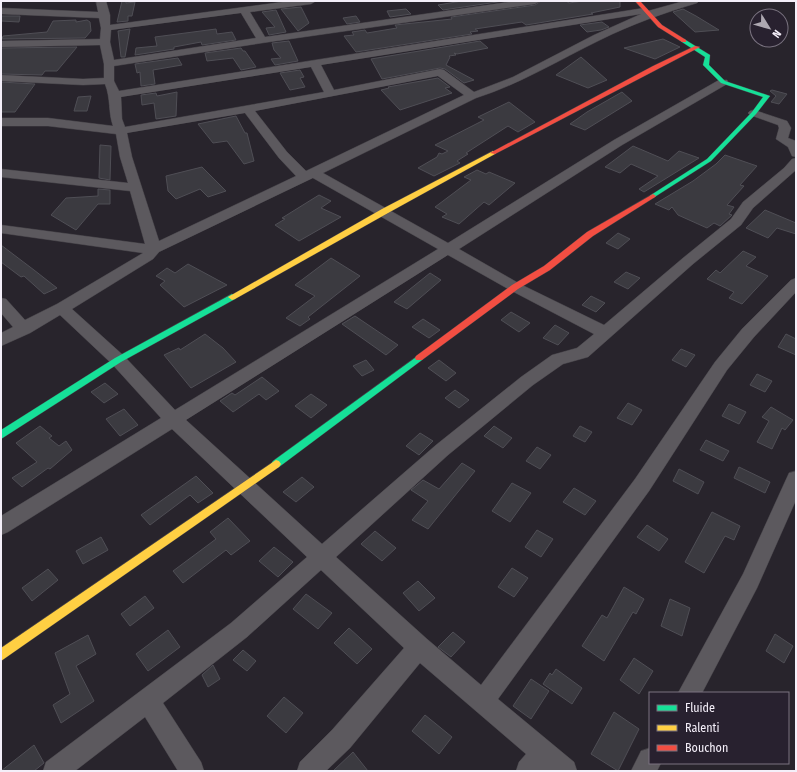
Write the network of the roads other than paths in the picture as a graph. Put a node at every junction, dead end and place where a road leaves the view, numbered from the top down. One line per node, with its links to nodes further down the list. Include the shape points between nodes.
1 (101, 1): 10 (street)
2 (311, 1): 7 (street)
3 (536, 1): 6 (street)
4 (637, 1): 9 (street)
5 (694, 1): 9 (street)
6 (498, 4): 12 (street)
7 (244, 10): 11 (street, via 212,11); 12 (street)
8 (1, 11): 10 (street)
9 (648, 13): 15 (street, via 675,37); 16 (street); 23 (street, via 510,82)
10 (105, 15): 11 (street)
11 (106, 28): 13 (street)
12 (262, 40): 17 (street)
13 (105, 42): 14 (street); 17 (street)
14 (1, 44)
15 (697, 47): 20 (street, via 708,56 706,65); 33 (street, via 607,92)
16 (314, 63): 21 (street); 22 (street)
17 (109, 64): 19 (street)
18 (1, 78): 19 (street)
19 (109, 82): 22 (street)
20 (723, 82): 25 (street, via 767,96); 36 (street, via 681,105)
21 (331, 94): 23 (street, via 440,72); 24 (street)
22 (115, 95): 27 (street, via 116,119)
23 (472, 96): 31 (street)
24 (248, 109): 27 (street); 31 (street, via 283,155)
25 (754, 113): 28 (street, via 783,123 785,128 782,139 795,146); 38 (street, via 703,164 590,234 547,268)
26 (1, 122): 27 (street, via 48,122)
27 (121, 131): 32 (street)
28 (796, 154)
29 (796, 162): 42 (street, via 748,206 736,222)
30 (1, 173): 32 (street)
31 (308, 174): 33 (street); 35 (street)
32 (135, 188): 35 (street)
33 (385, 211): 36 (street); 44 (street)
34 (1, 229): 35 (street)
35 (154, 249): 40 (street, via 148,256)
36 (448, 249): 38 (street); 45 (street)
37 (796, 283): 55 (street, via 748,333 721,366 642,485)
38 (515, 287): 42 (street); 48 (street)
39 (1, 303): 41 (street)
40 (62, 308): 41 (street); 44 (street)
41 (24, 329): 43 (street)
42 (606, 333): 50 (street, via 582,353 558,359 527,381 442,450)
43 (1, 340)
44 (118, 360): 45 (street); 46 (street)
45 (174, 420): 48 (street); 49 (street)
46 (1, 435)
47 (796, 479): 53 (street, via 750,581)
48 (246, 486): 50 (street); 52 (street)
49 (1, 526)
50 (322, 557): 51 (street); 54 (street, via 239,630)
51 (419, 647): 55 (street); 60 (street)
52 (1, 655)
53 (691, 692)
54 (148, 700): 58 (street); 59 (street)
55 (483, 701): 56 (street)
56 (544, 752): 61 (street); 62 (street)
57 (649, 762): 63 (street)
58 (55, 771)
59 (192, 771)
60 (310, 771)
61 (528, 771)
62 (565, 771)
63 (643, 771)

